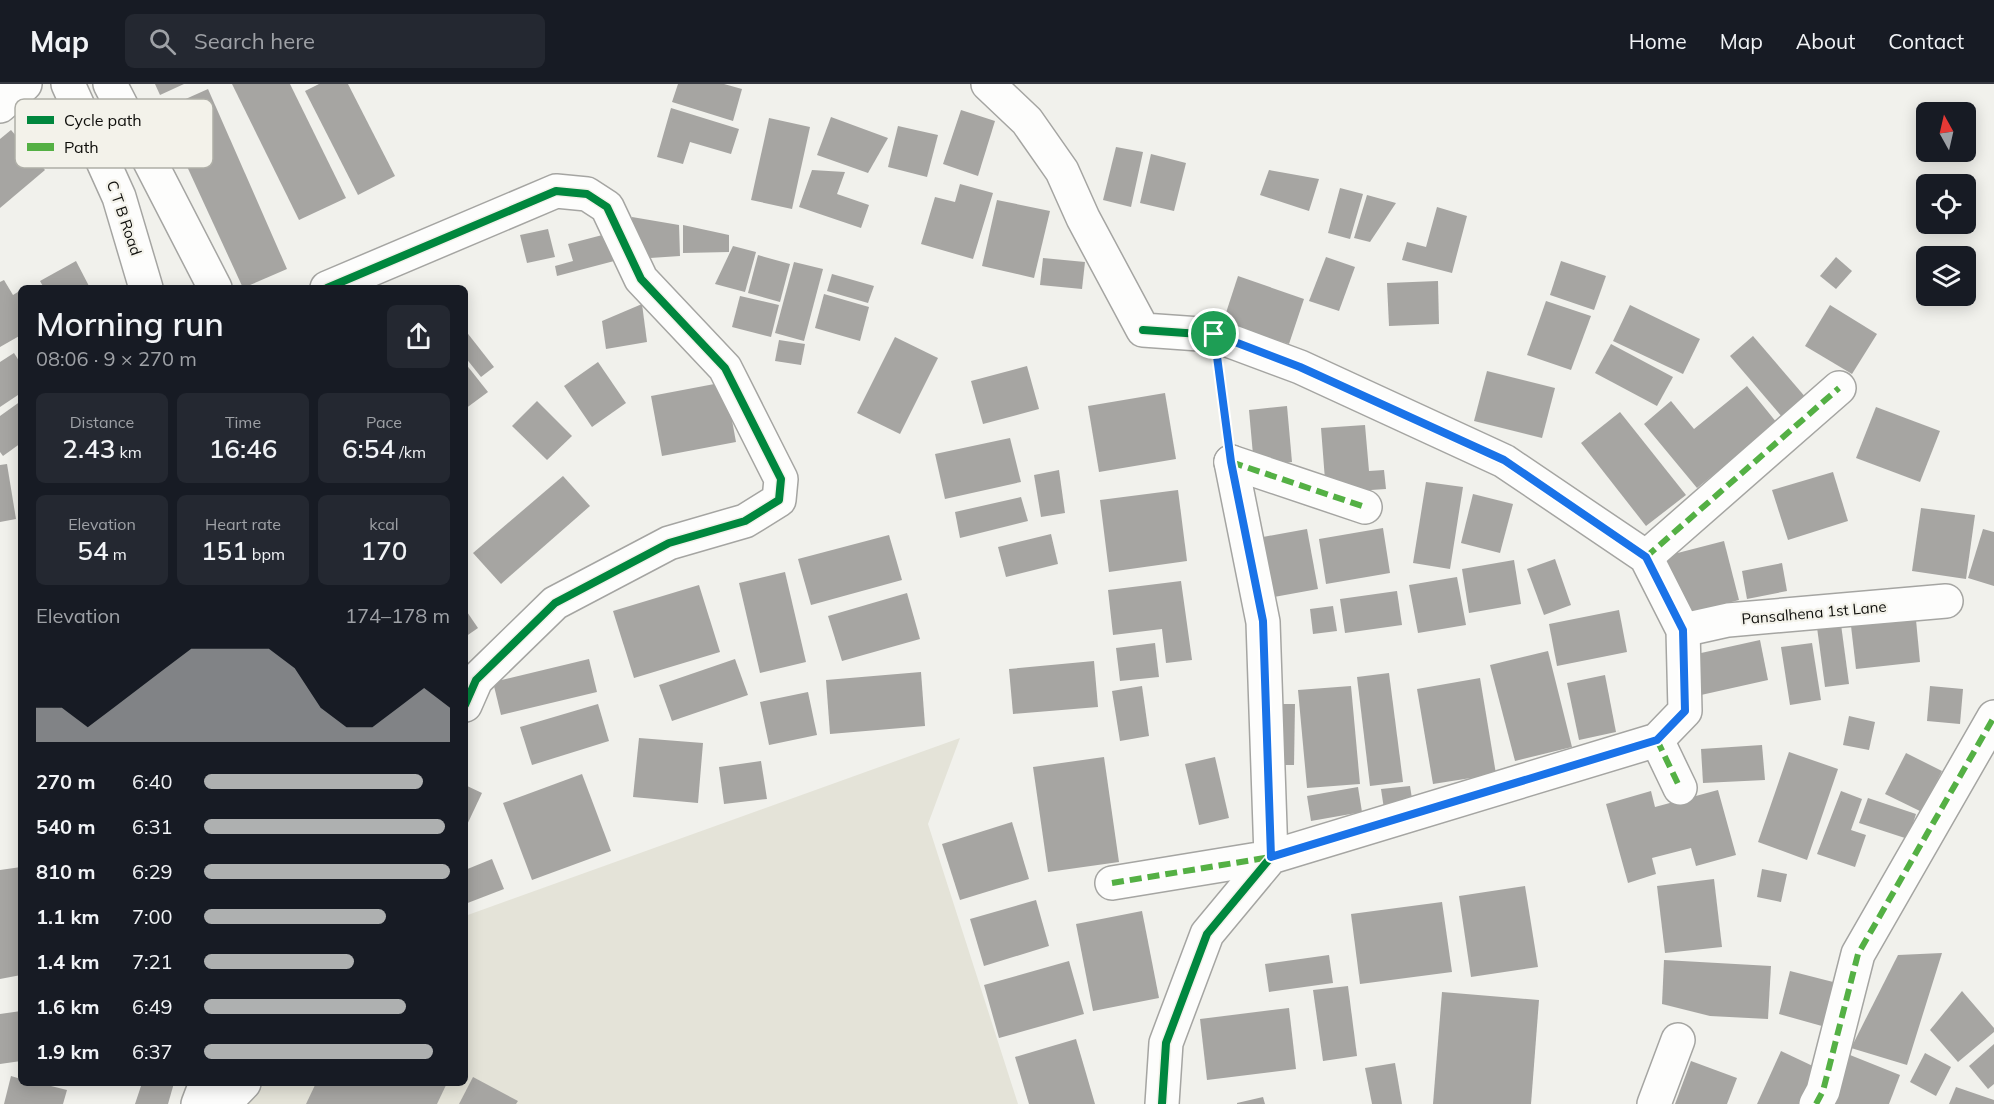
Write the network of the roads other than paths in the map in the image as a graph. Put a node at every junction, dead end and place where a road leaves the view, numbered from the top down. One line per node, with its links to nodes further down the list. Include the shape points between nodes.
1 (25, 84): 7 (street)
2 (68, 84): 5 (street, C T B Road)
3 (110, 84): 6 (street)
4 (988, 84): 15 (street, via 1027,121 1062,171 1143,330 1214,334 1300,367 1504,460)
5 (75, 99)
6 (118, 99)
7 (0, 106)
8 (106, 168): 10 (street, C T B Road, via 119,197)
9 (153, 168): 11 (street)
10 (145, 285)
11 (212, 285)
12 (334, 285): 18 (street, via 556,190 587,194 607,207 641,279 725,368 781,480 779,500 746,521 669,543 555,603 476,680)
13 (1839, 388): 15 (street)
14 (1365, 507): 22 (street, via 1231,462 1263,621)
15 (1646, 557): 17 (street)
16 (1946, 601): 17 (street, Pansalhena 1st Lane, via 1728,620)
17 (1683, 630): 20 (street, via 1685,711)
18 (468, 698)
19 (1994, 717): 31 (street, via 1858,954 1823,1091)
20 (1657, 740): 21 (street); 22 (street)
21 (1680, 788)
22 (1271, 857): 23 (street); 29 (street, via 1207,934 1166,1043)
23 (1112, 883)
24 (1678, 1040): 30 (street)
25 (205, 1086): 27 (street)
26 (241, 1086): 28 (street)
27 (198, 1104)
28 (224, 1104)
29 (1162, 1104)
30 (1654, 1104)
31 (1816, 1104)

